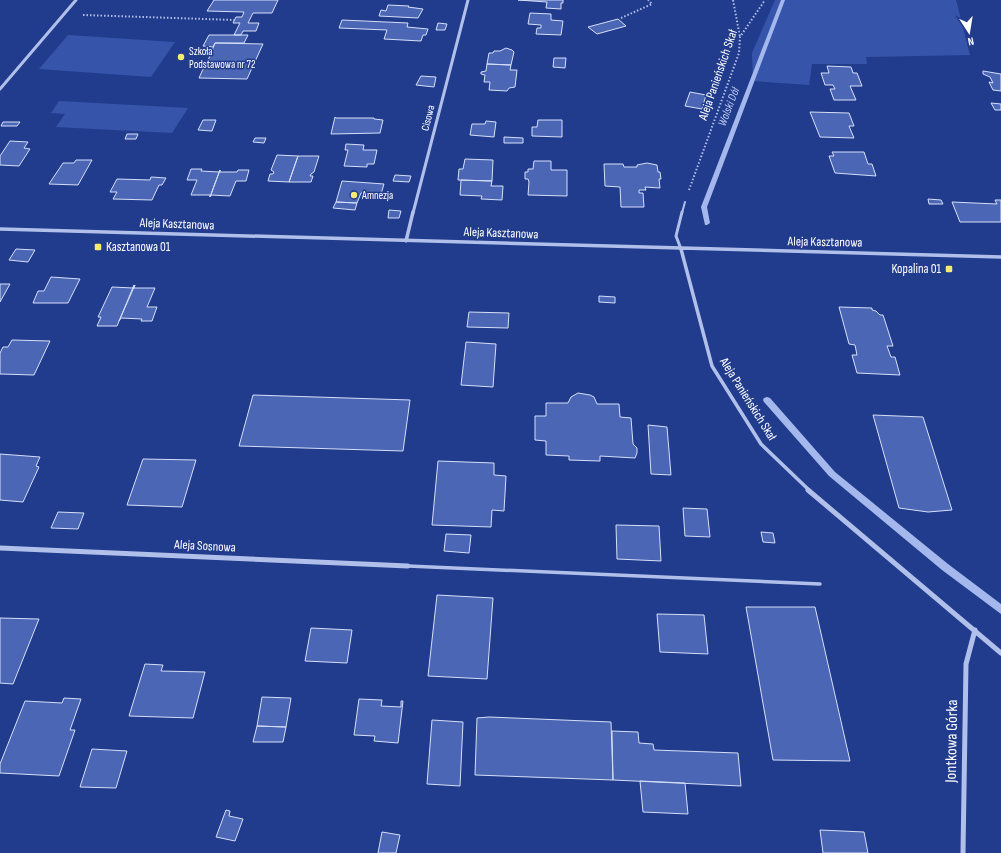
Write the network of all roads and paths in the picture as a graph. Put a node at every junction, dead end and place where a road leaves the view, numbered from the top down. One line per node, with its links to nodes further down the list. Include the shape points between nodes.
1 (76, 0): 10 (street)
2 (468, 0): 13 (street, Cisowa)
3 (648, 0): 7 (path, via 652,4)
4 (733, 0): 9 (path)
5 (765, 0): 9 (path, Aleja Panieńskich Skał)
6 (78, 15): 8 (path)
7 (621, 18)
8 (234, 20)
9 (740, 38): 11 (path, Aleja Panieńskich Skał, via 739,53)
10 (0, 89)
11 (685, 202): 14 (lane, Aleja Panieńskich Skał, via 676,236)
12 (0, 229): 13 (street, Aleja Kasztanowa)
13 (406, 241): 14 (street, Aleja Kasztanowa)
14 (681, 249): 15 (street, Aleja Kasztanowa); 19 (street, Aleja Panieńskich Skał, via 712,366 761,444 819,500)
15 (1001, 257)
16 (0, 548): 17 (street, Aleja Sosnowa)
17 (408, 566): 18 (lane)
18 (820, 584)
19 (975, 630): 20 (street, Aleja Panieńskich Skał); 21 (street, Jontkowa Górka, via 966,664)
20 (1001, 653)
21 (963, 853)

